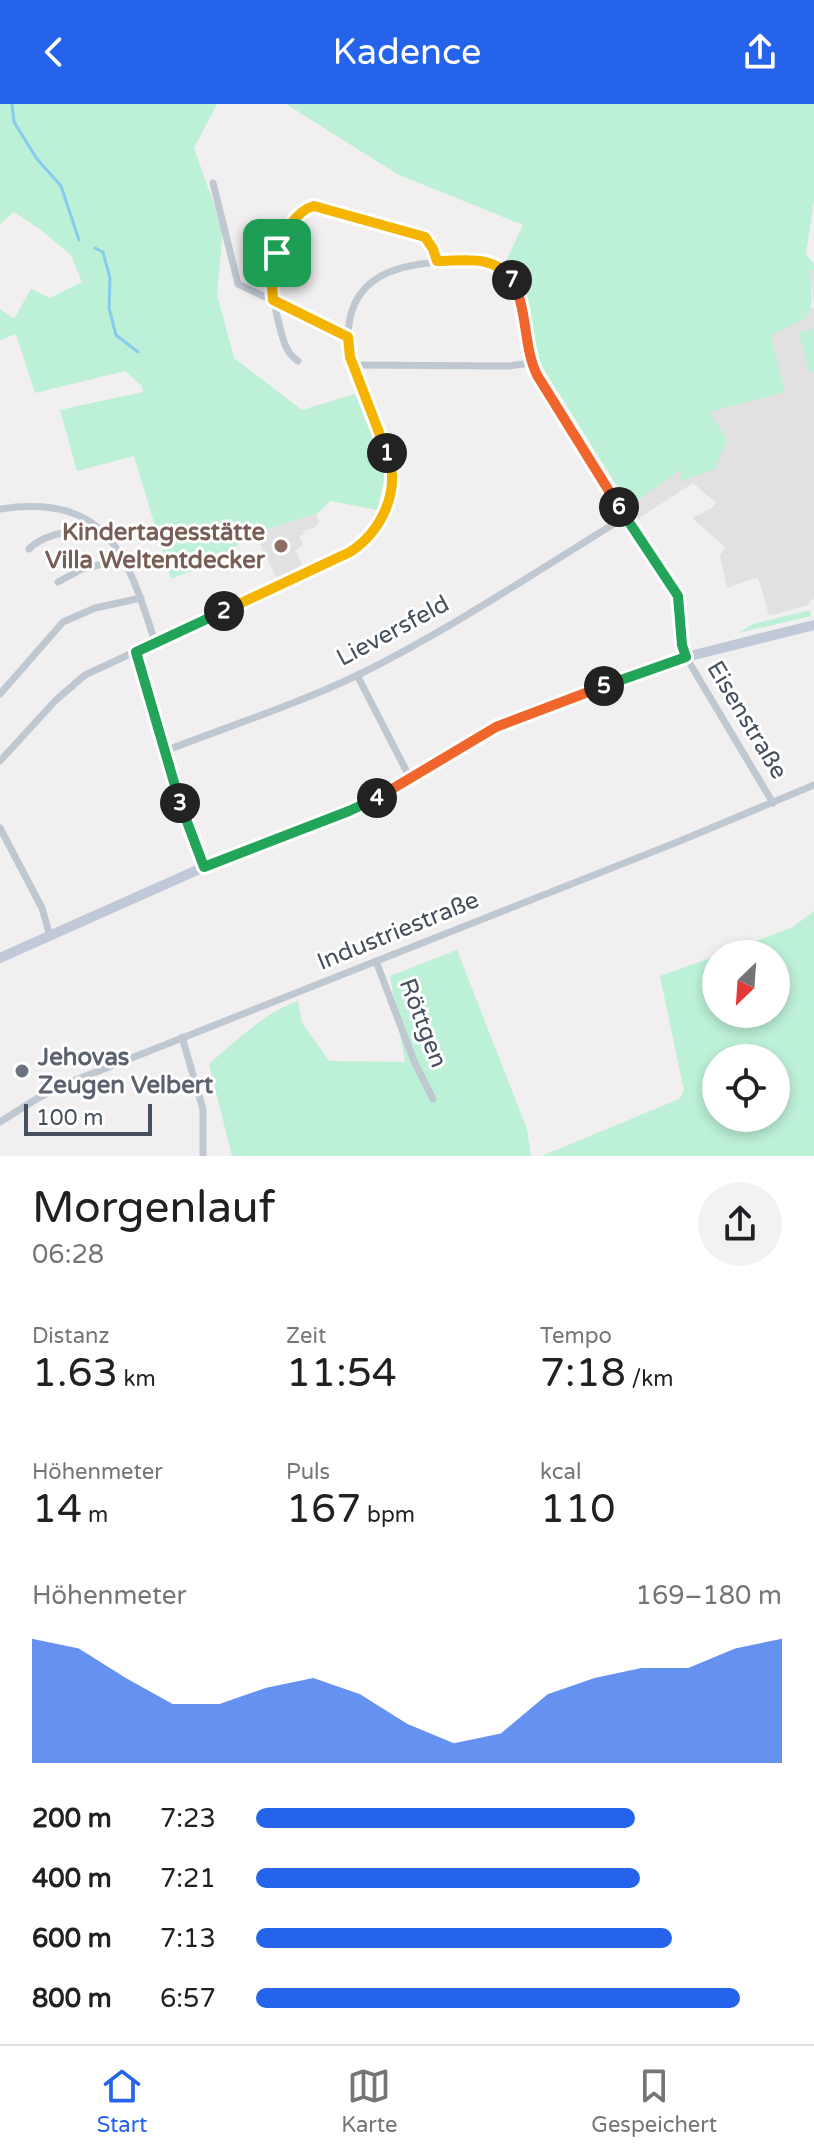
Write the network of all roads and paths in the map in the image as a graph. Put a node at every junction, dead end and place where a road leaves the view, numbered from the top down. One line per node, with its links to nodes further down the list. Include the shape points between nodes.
1 (213, 183): 3 (street, via 238,284)
2 (437, 261): 3 (street, via 425,237 310,206 291,225 277,253); 4 (street, via 396,267 372,282 356,304); 6 (street, via 481,260 501,268 516,287)
3 (273, 300): 4 (street); 5 (street, via 289,355)
4 (348, 337): 7 (street)
5 (298, 361)
6 (531, 363): 7 (street); 9 (street)
7 (353, 365): 16 (street, via 392,477 386,508 369,538 350,552)
8 (0, 509): 10 (street, via 57,507)
9 (625, 517): 18 (street, via 678,596); 19 (street, Lieversfeld, via 499,596)
10 (95, 527): 11 (street, via 48,537); 12 (street)
11 (29, 549)
12 (124, 559): 13 (street, via 82,569); 14 (street)
13 (58, 582)
14 (141, 598): 16 (street); 20 (street, via 63,622)
15 (814, 625): 18 (main road)
16 (155, 642): 17 (street)
17 (136, 652): 21 (street); 22 (street, via 85,675 65,691)
18 (686, 657): 23 (main road, via 522,715); 25 (street, Eisenstraße)
19 (357, 675): 21 (street, Lieversfeld); 23 (street)
20 (0, 694)
21 (165, 751): 27 (street)
22 (0, 761)
23 (410, 778): 27 (main road, via 349,811)
24 (814, 785): 25 (street, Industriestraße)
25 (773, 803): 30 (street, Industriestraße)
26 (0, 828): 28 (street, via 42,908)
27 (204, 867): 28 (main road)
28 (50, 936): 29 (main road)
29 (0, 958)
30 (376, 961): 31 (street, Industriestraße); 32 (street, Röttgen)
31 (182, 1037): 33 (street, Industriestraße, via 76,1080); 34 (street, via 203,1109)
32 (433, 1099)
33 (0, 1122)
34 (203, 1156)

